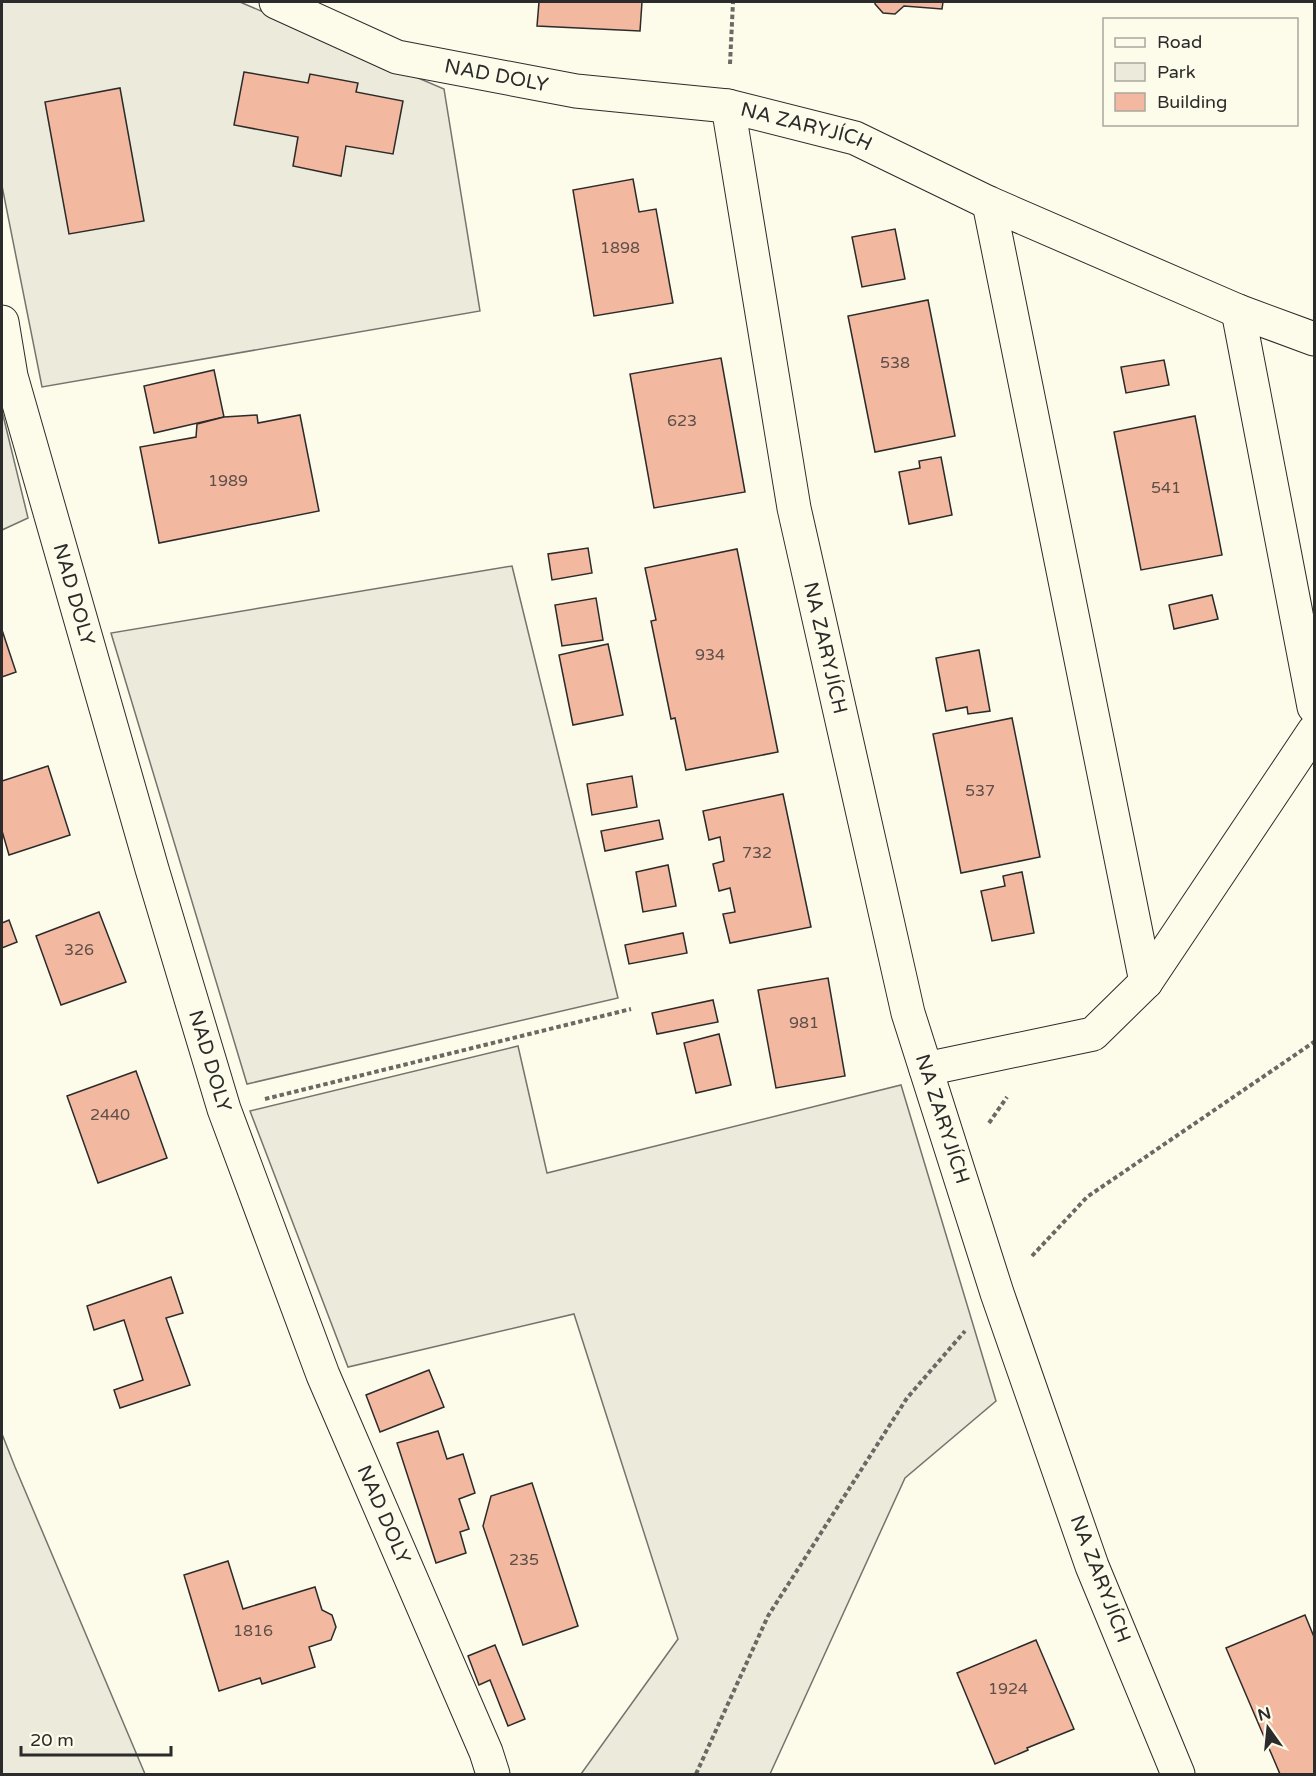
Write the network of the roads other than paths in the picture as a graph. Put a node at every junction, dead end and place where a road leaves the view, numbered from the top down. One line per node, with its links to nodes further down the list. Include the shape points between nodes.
1 (276, 2): 2 (street, NAD DOLY, via 397,57 576,91)
2 (728, 106): 3 (street, NA ZARYJÍCH, via 855,138); 10 (street, NA ZARYJÍCH, via 794,508 908,1013)
3 (989, 203): 4 (street, NA ZARYJÍCH); 9 (street)
4 (1238, 311): 6 (street, NA ZARYJÍCH); 7 (street)
5 (2, 322): 11 (street, NAD DOLY, via 11,376 224,1109 323,1375)
6 (1314, 339)
7 (1314, 707)
8 (1314, 730): 9 (street)
9 (1146, 982): 10 (street, via 1093,1034)
10 (926, 1069): 12 (street, NA ZARYJÍCH, via 997,1293 1092,1566)
11 (493, 1774)
12 (1178, 1774)

